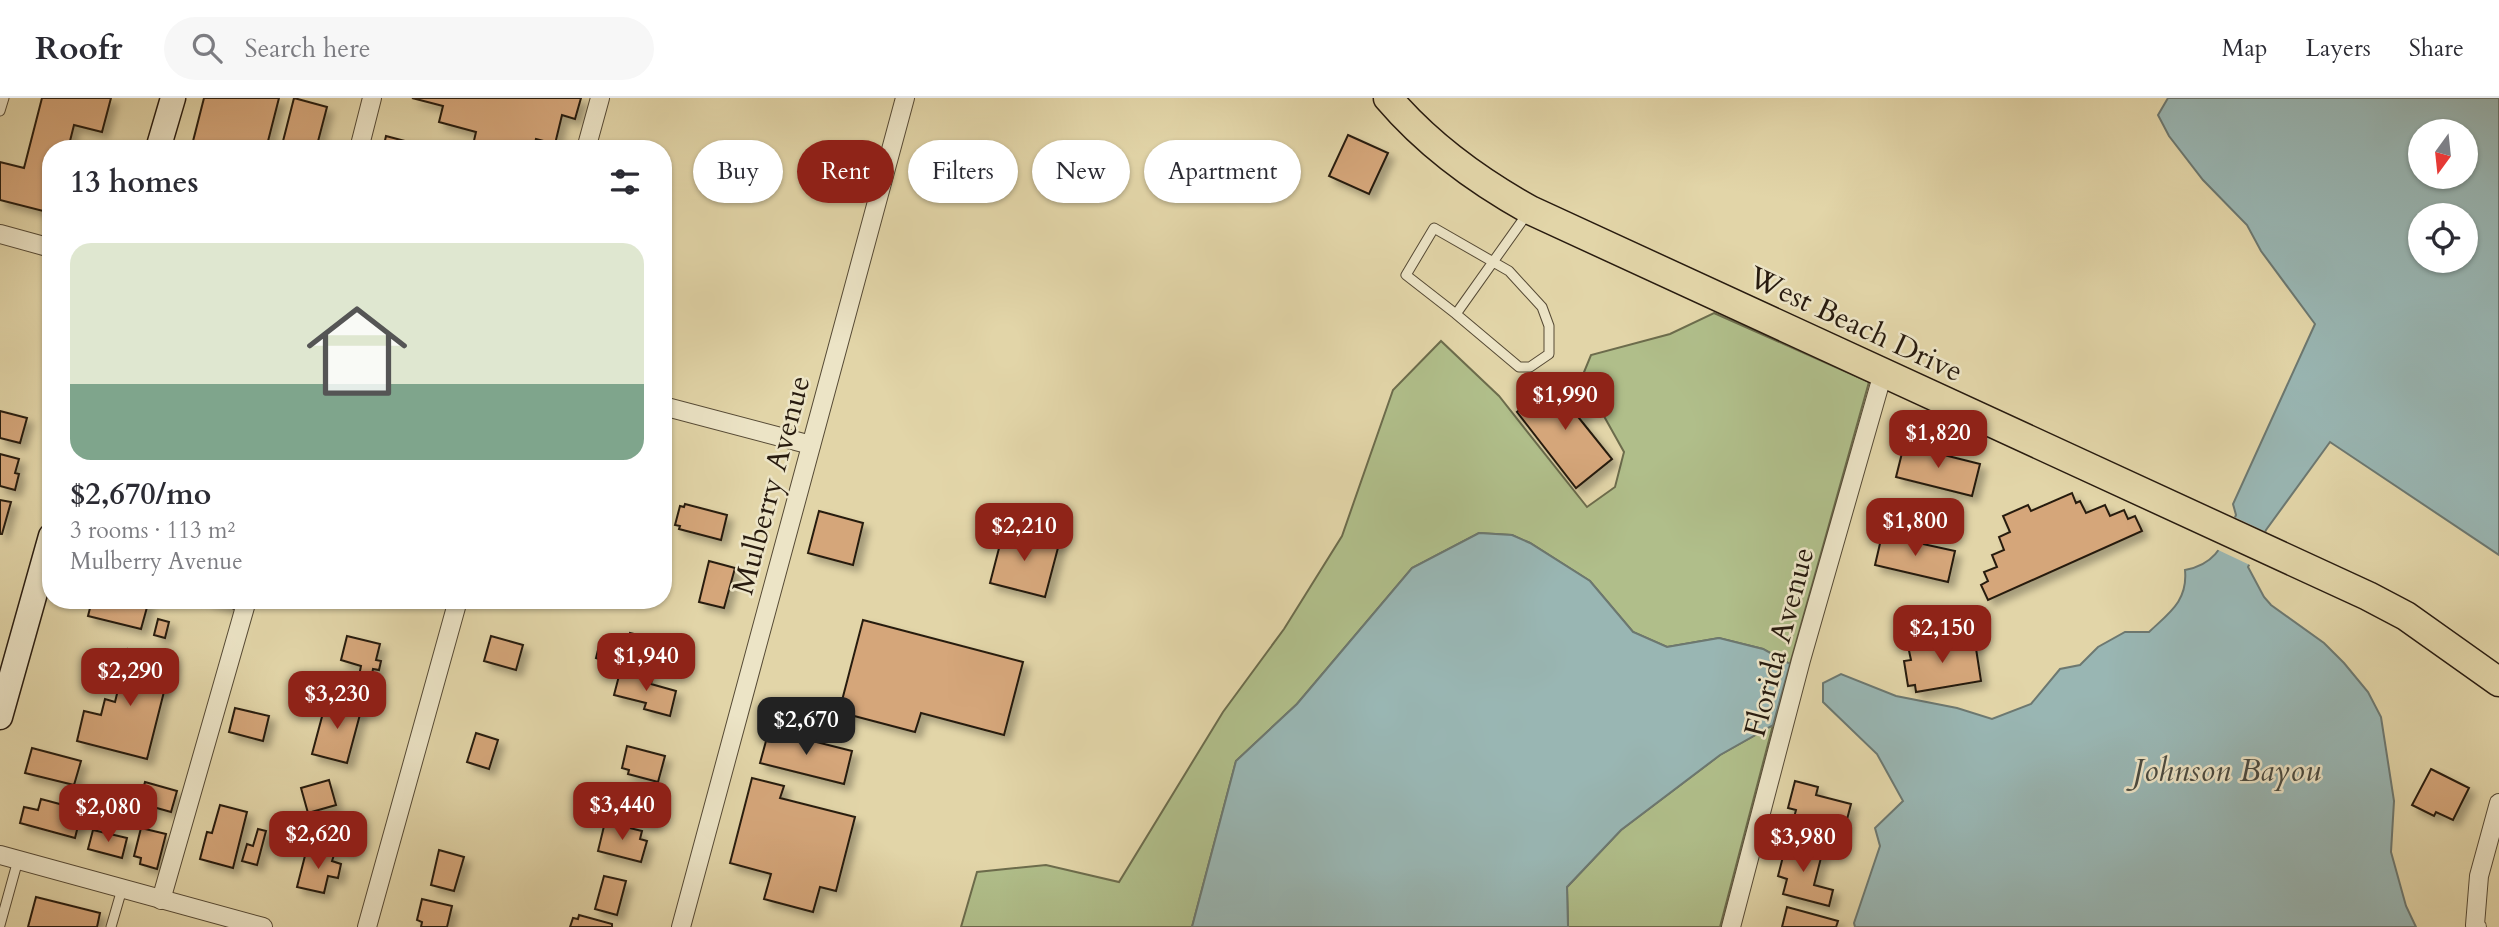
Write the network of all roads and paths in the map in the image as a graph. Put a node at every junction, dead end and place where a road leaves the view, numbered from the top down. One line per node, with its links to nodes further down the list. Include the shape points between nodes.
1 (4, 98): 7 (lane)
2 (173, 98): 8 (street)
3 (372, 98): 9 (street)
4 (600, 98): 10 (street)
5 (905, 98): 18 (street, Mulberry Avenue)
6 (1388, 98): 11 (main road, West Beach Drive, via 1456,163)
7 (0, 111)
8 (161, 140)
9 (361, 140)
10 (588, 140)
11 (1530, 209): 14 (lane); 16 (main road, West Beach Drive)
12 (0, 234): 13 (street)
13 (42, 246)
14 (1493, 263): 15 (lane); 15 (lane, via 1434,228 1406,275); 15 (lane, via 1509,271 1542,307 1549,327 1549,354 1530,367 1518,367)
15 (1456, 314)
16 (1883, 373): 22 (main road, West Beach Drive, via 2400,612); 34 (street, Florida Avenue)
17 (672, 408): 18 (street)
18 (810, 445): 33 (street, Mulberry Avenue)
19 (42, 568): 23 (street)
20 (244, 609): 28 (street)
21 (455, 609): 32 (street)
22 (2499, 682)
23 (0, 717)
24 (2499, 803): 35 (street, via 2479,876)
25 (0, 855): 26 (street)
26 (18, 860): 27 (street); 29 (lane)
27 (122, 889): 28 (street); 30 (lane)
28 (161, 900): 31 (street)
29 (0, 925)
30 (111, 927)
31 (263, 927)
32 (367, 927)
33 (681, 927)
34 (1731, 927)
35 (2477, 927)

